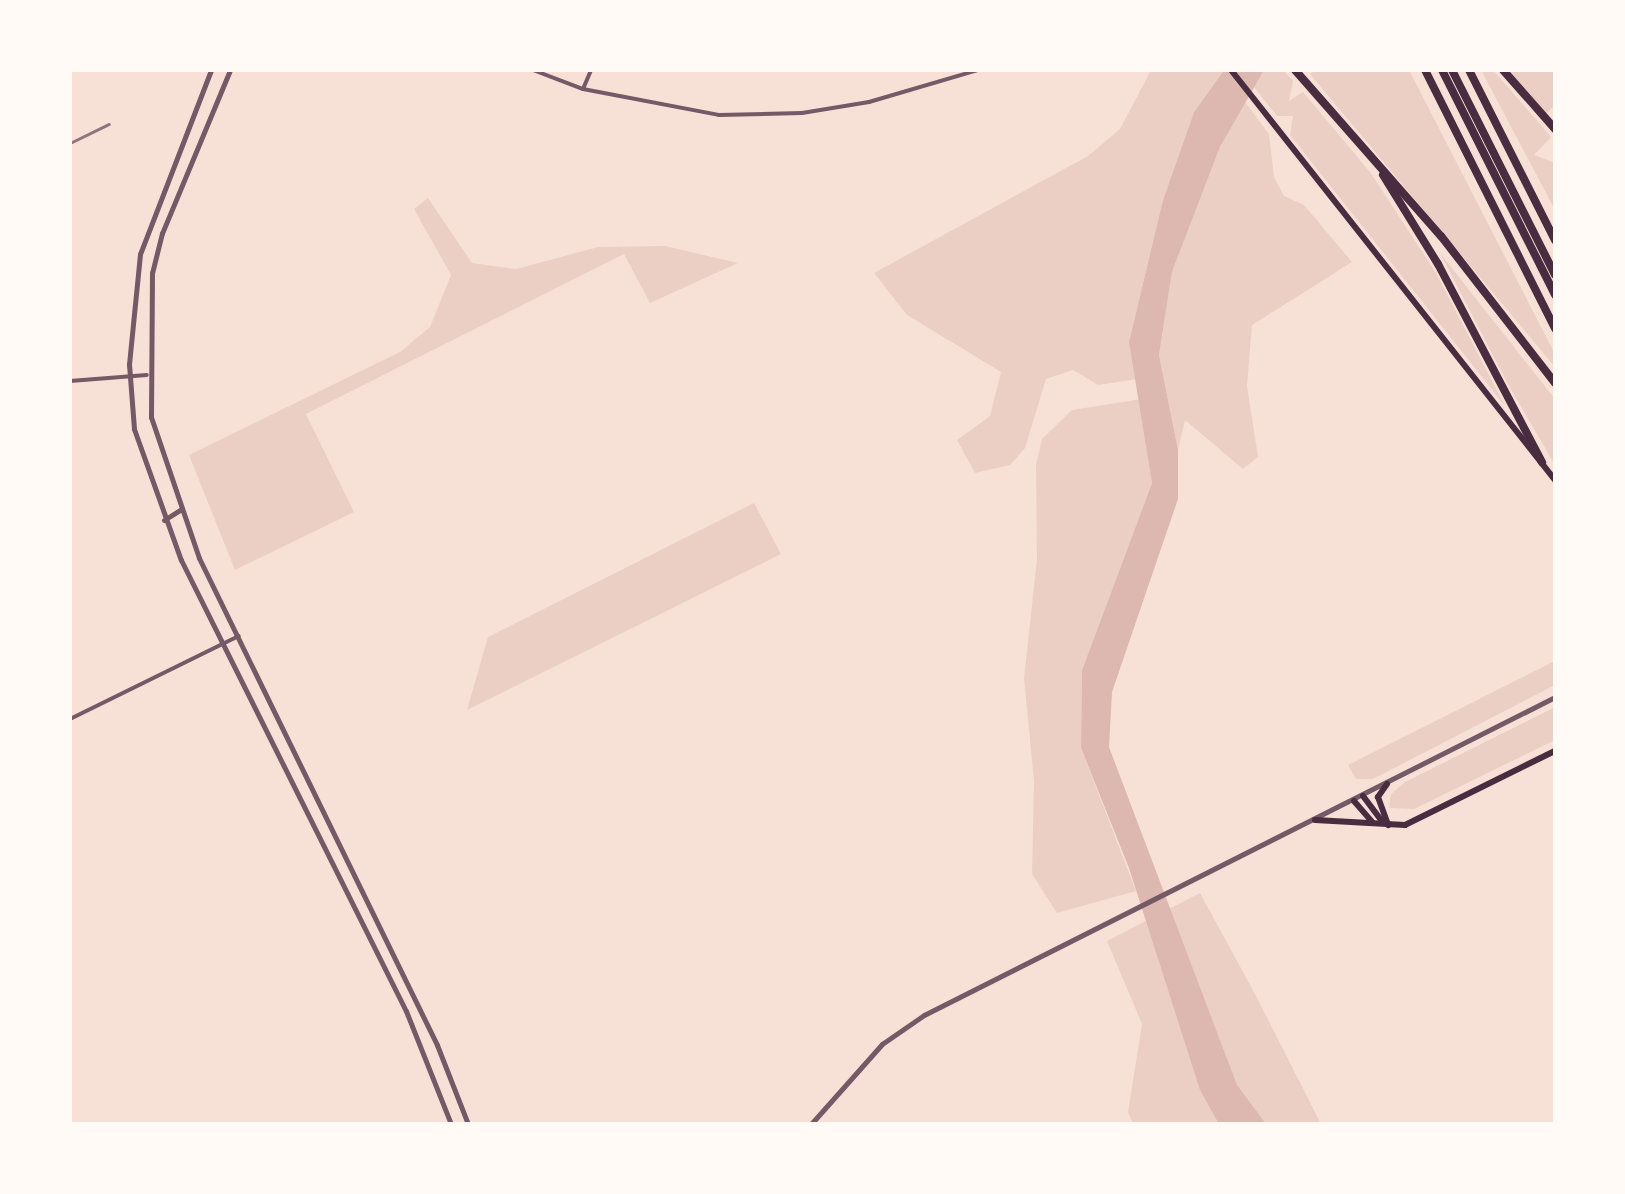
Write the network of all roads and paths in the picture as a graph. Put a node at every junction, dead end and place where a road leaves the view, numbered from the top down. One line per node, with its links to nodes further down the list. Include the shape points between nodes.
1 (211, 70): 14 (street)
2 (230, 70): 15 (street)
3 (533, 70): 13 (street)
4 (590, 70): 13 (street)
5 (978, 70): 13 (street, via 802,113 719,115)
6 (1231, 70): 28 (main road)
7 (1425, 70): 23 (highway)
8 (1442, 70): 22 (highway)
9 (1452, 70): 21 (highway)
10 (1468, 70): 20 (highway)
11 (1503, 70): 16 (highway)
12 (1298, 73): 17 (highway)
13 (583, 90)
14 (200, 97): 15 (street); 18 (street)
15 (216, 102): 19 (street)
16 (1555, 130)
17 (1381, 171): 27 (highway, via 1441,236); 28 (highway)
18 (147, 229): 19 (street); 24 (street)
19 (162, 233): 25 (street, via 148,298)
20 (1555, 240)
21 (1555, 275)
22 (1555, 295)
23 (1555, 329)
24 (129, 375): 25 (street); 26 (street); 31 (street, via 134,429)
25 (147, 375): 30 (street, via 150,417)
26 (70, 381)
27 (1555, 383)
28 (1542, 462): 29 (main road)
29 (1555, 480)
30 (180, 510): 31 (street); 32 (street)
31 (164, 520): 33 (street)
32 (240, 636): 33 (street); 37 (street)
33 (224, 643): 35 (street); 39 (street)
34 (1555, 697): 38 (street)
35 (70, 720)
36 (1555, 751): 43 (main road, via 1405,824)
37 (310, 784): 39 (street); 44 (street)
38 (1387, 784): 40 (street); 43 (main road, via 1378,797)
39 (298, 790): 45 (street)
40 (1363, 796): 41 (street); 43 (main road)
41 (1354, 801): 42 (street); 43 (main road, via 1368,822)
42 (1315, 820): 43 (main road); 50 (street, via 924,1014 882,1044)
43 (1388, 826)
44 (331, 829): 45 (street); 46 (street)
45 (320, 834): 47 (street)
46 (392, 953): 47 (street); 49 (street)
47 (381, 959): 48 (street)
48 (450, 1124)
49 (468, 1124)
50 (811, 1124)

